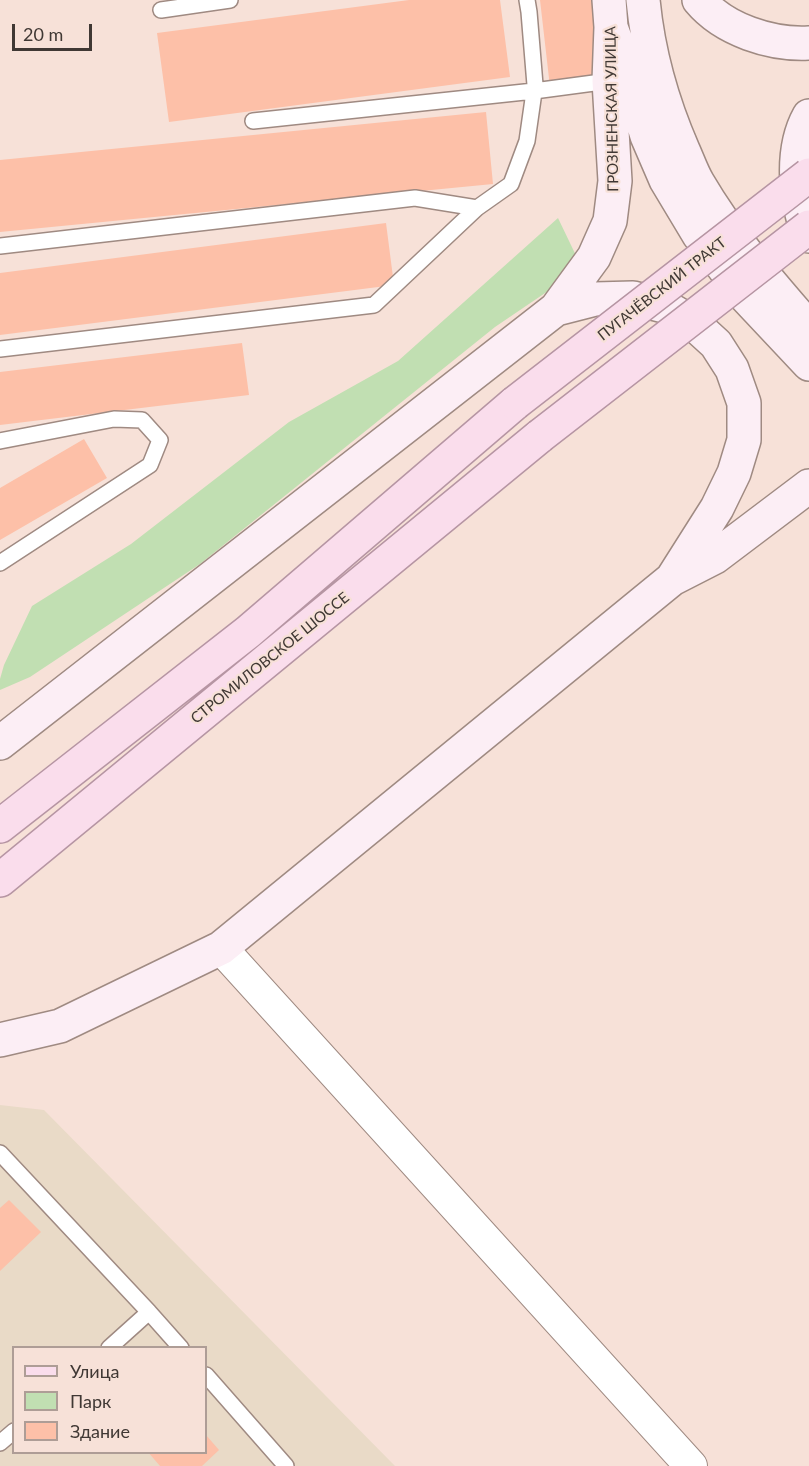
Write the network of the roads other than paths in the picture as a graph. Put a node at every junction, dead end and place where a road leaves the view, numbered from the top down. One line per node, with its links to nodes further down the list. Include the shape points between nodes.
1 (230, 0): 5 (lane)
2 (527, 0): 9 (lane)
3 (643, 0): 18 (main road, via 654,71 696,181 727,229)
4 (699, 0): 7 (main road, via 730,25 792,44)
5 (161, 10)
6 (610, 14): 8 (main road, ГРОЗНЕНСКАЯ УЛИЦА); 20 (main road, via 647,136 666,180 699,235 746,297)
7 (809, 43)
8 (609, 81): 9 (lane); 17 (main road, ГРОЗНЕНСКАЯ УЛИЦА, via 615,180 610,221 594,257)
9 (534, 91): 11 (lane); 13 (lane, via 527,141 511,184)
10 (809, 116): 15 (main road, via 798,148 797,190)
11 (253, 121)
12 (809, 176): 26 (main road, ПУГАЧЁВСКИЙ ТРАКТ, bridge, via 515,404 248,632)
13 (477, 208): 16 (lane, via 415,198); 19 (lane, via 374,305)
14 (809, 226): 27 (main road, СТРОМИЛОВСКОЕ ШОССЕ, bridge, via 540,436)
15 (809, 236)
16 (0, 246)
17 (556, 309): 24 (main road, via 595,299 623,298 664,306 693,323 716,344 732,369 744,403 741,451 717,508); 25 (main road)
18 (809, 328)
19 (0, 349)
20 (809, 364)
21 (0, 441): 23 (lane, via 114,419 142,420 160,440 150,465)
22 (809, 486): 24 (main road, via 715,557)
23 (0, 563)
24 (672, 579): 28 (main road)
25 (0, 743)
26 (0, 826)
27 (0, 880)
28 (221, 948): 29 (main road, via 60,1026); 38 (street)
29 (0, 1040)
30 (0, 1153): 31 (lane)
31 (149, 1312): 32 (lane); 33 (lane)
32 (110, 1346)
33 (180, 1346)
34 (207, 1377): 37 (lane)
35 (12, 1433): 36 (lane)
36 (0, 1443)
37 (286, 1466)
38 (691, 1466)

